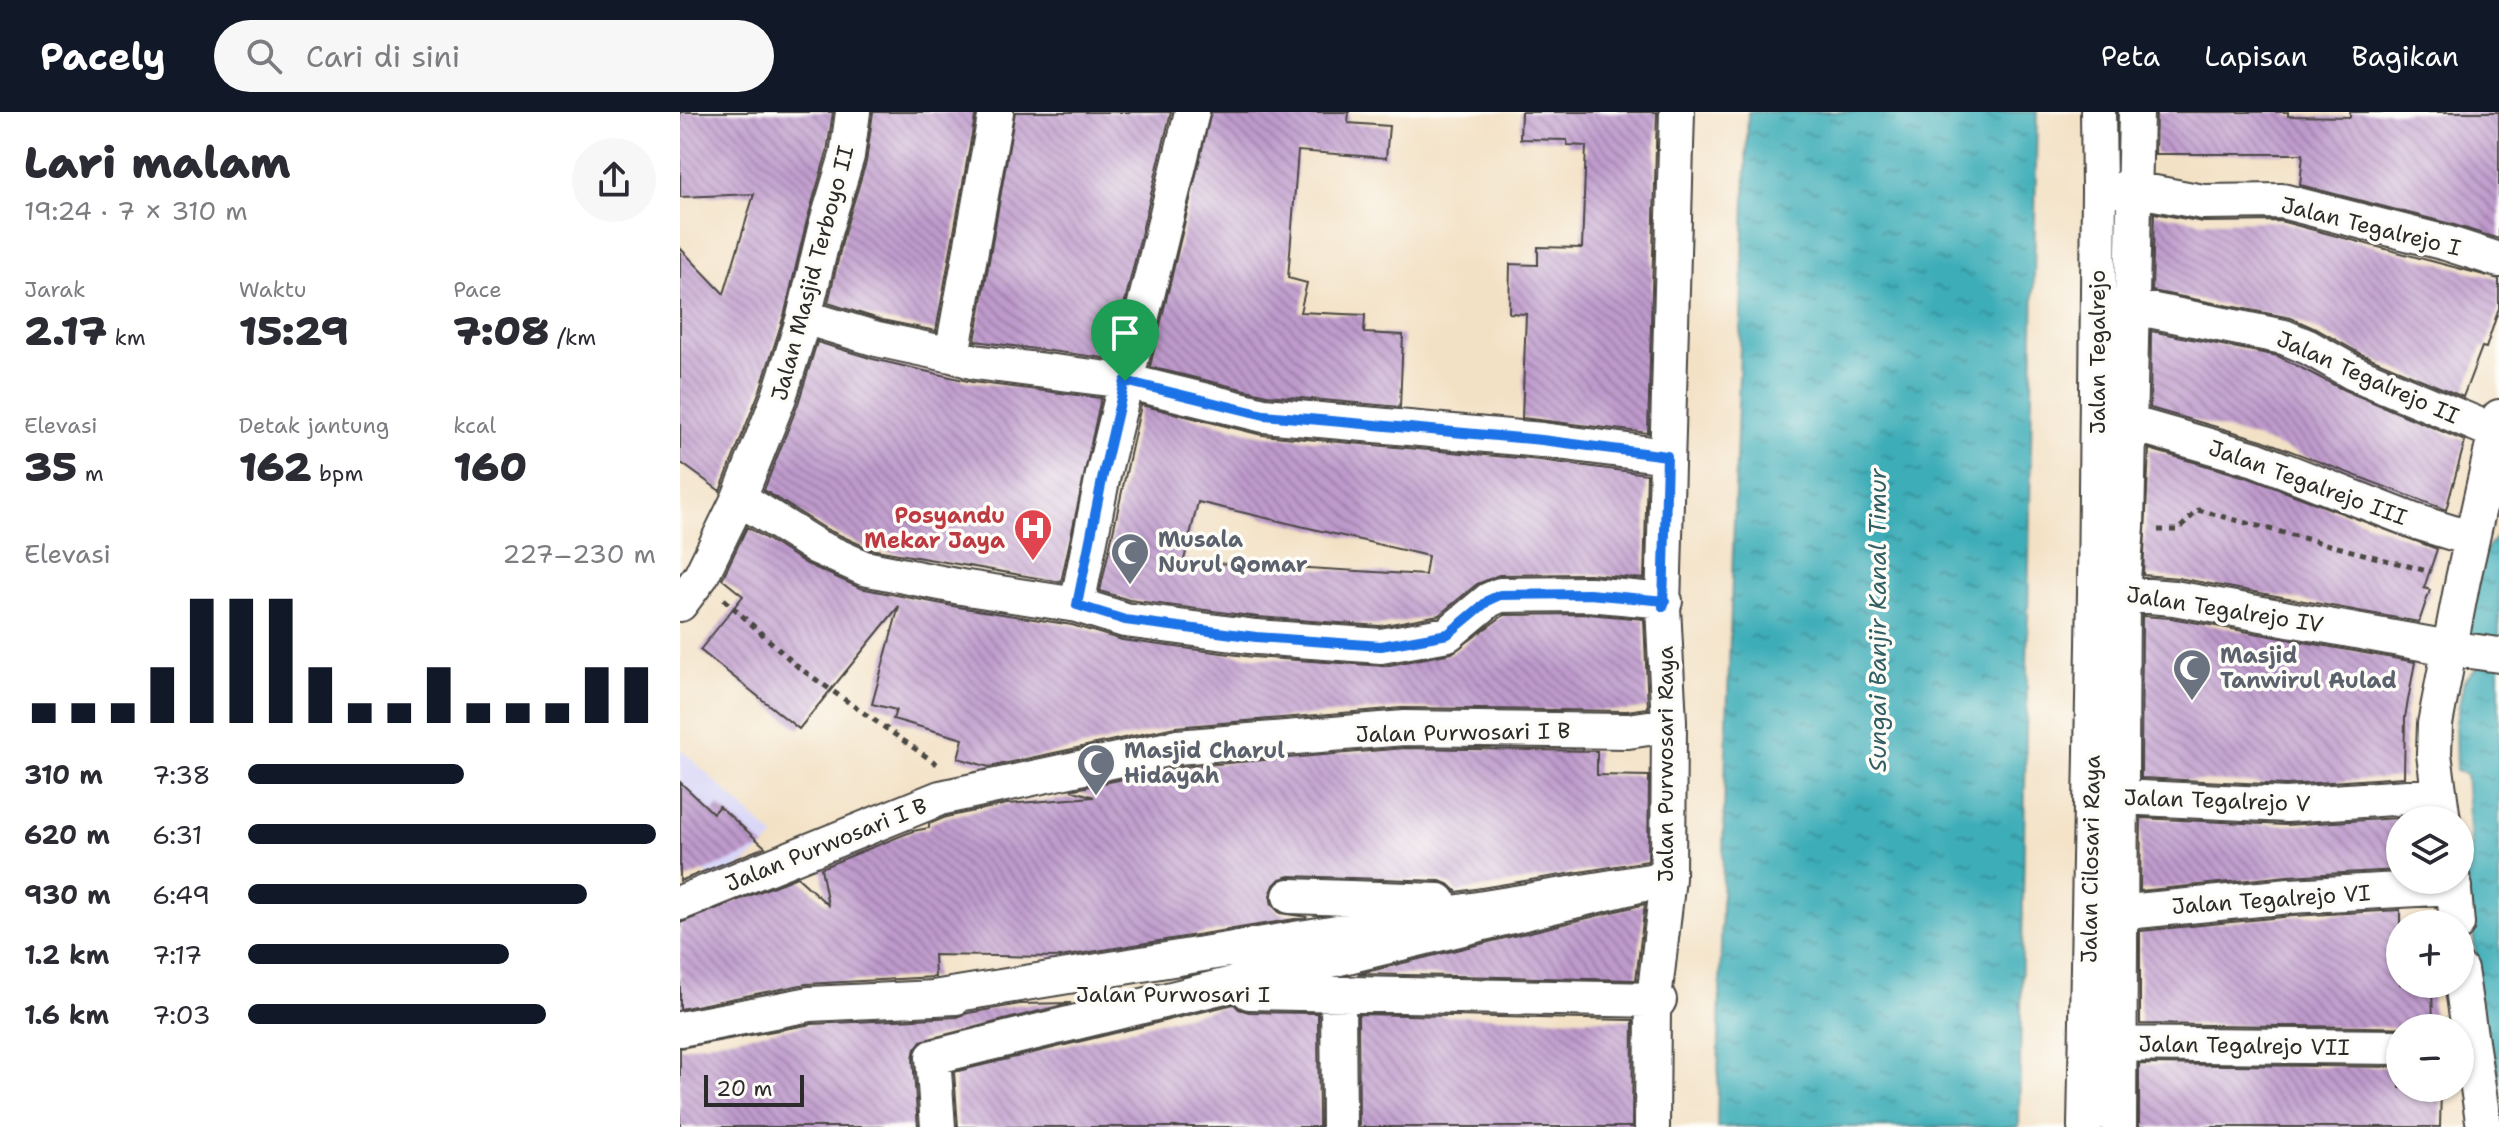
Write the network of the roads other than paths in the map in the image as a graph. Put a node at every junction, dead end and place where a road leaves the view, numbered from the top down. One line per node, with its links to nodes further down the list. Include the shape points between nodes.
1 (853, 112): 12 (street, Jalan Masjid Terboyo II, via 847,156)
2 (996, 112): 13 (street)
3 (1192, 112): 14 (street)
4 (1677, 112): 17 (street, Jalan Purwosari Raya)
5 (2098, 112): 8 (street, Jalan Tegalrejo)
6 (2136, 112): 7 (street)
7 (2133, 189): 8 (street, Jalan Tegalrejo I); 9 (street, Jalan Tegalrejo I, via 2203,202 2282,201); 11 (street)
8 (2099, 190): 10 (street, Jalan Tegalrejo)
9 (2499, 260)
10 (2097, 306): 11 (street, Jalan Tegalrejo II); 15 (street, Jalan Tegalrejo)
11 (2133, 309): 15 (street); 16 (street, Jalan Tegalrejo II, via 2284,337 2352,372)
12 (804, 317): 13 (street); 18 (street, Jalan Masjid Terboyo II)
13 (952, 355): 14 (street)
14 (1125, 381): 17 (street, via 1264,415); 22 (street)
15 (2112, 419): 19 (street, Jalan Tegalrejo III, via 2255,459); 20 (street, Jalan Tegalrejo); 20 (street, via 2127,526)
16 (2497, 424): 19 (street)
17 (1667, 456): 23 (street, Jalan Purwosari Raya)
18 (739, 498): 21 (street, Jalan Masjid Terboyo II, via 701,576); 22 (street, via 817,547 864,568)
19 (2472, 539): 24 (street, via 2463,579)
20 (2108, 592): 24 (street, Jalan Tegalrejo IV, via 2174,598); 26 (street, Jalan Cilosari Raya)
21 (680, 604)
22 (1077, 605): 23 (street, via 1125,620 1381,646 1448,634 1500,595 1589,594 1665,601)
23 (1663, 607): 25 (street, Jalan Purwosari Raya)
24 (2476, 652): 27 (street, via 2435,724)
25 (1669, 725): 29 (street, Jalan Purwosari Raya); 32 (street, Jalan Purwosari I B, via 1628,731 1404,728 1177,747 940,798)
26 (2105, 797): 28 (street, Jalan Tegalrejo V); 33 (street, Jalan Cilosari Raya)
27 (2440, 806)
28 (2386, 807)
29 (1668, 878): 31 (street, via 1585,902); 35 (street); 36 (street, Jalan Purwosari Raya); 42 (street, via 933,1057)
30 (2386, 889): 33 (street, Jalan Tegalrejo VI)
31 (1290, 896)
32 (680, 903)
33 (2104, 914): 38 (street, Jalan Cilosari Raya); 39 (street)
34 (1338, 995): 35 (street, Jalan Purwosari I, via 1200,991); 36 (street, Jalan Purwosari I, via 1659,1000); 43 (street)
35 (933, 998): 37 (street, Jalan Purwosari I, via 810,1004)
36 (1653, 1008): 44 (street, Jalan Purwosari Raya)
37 (680, 1029)
38 (2088, 1044): 39 (street, Jalan Tegalrejo VII); 45 (street, Jalan Cilosari Raya)
39 (2122, 1044): 40 (street, Jalan Tegalrejo VII); 46 (street)
40 (2386, 1047)
41 (2474, 1083): 47 (street)
42 (938, 1127)
43 (1339, 1127)
44 (1652, 1127)
45 (2085, 1127)
46 (2119, 1127)
47 (2484, 1127)

